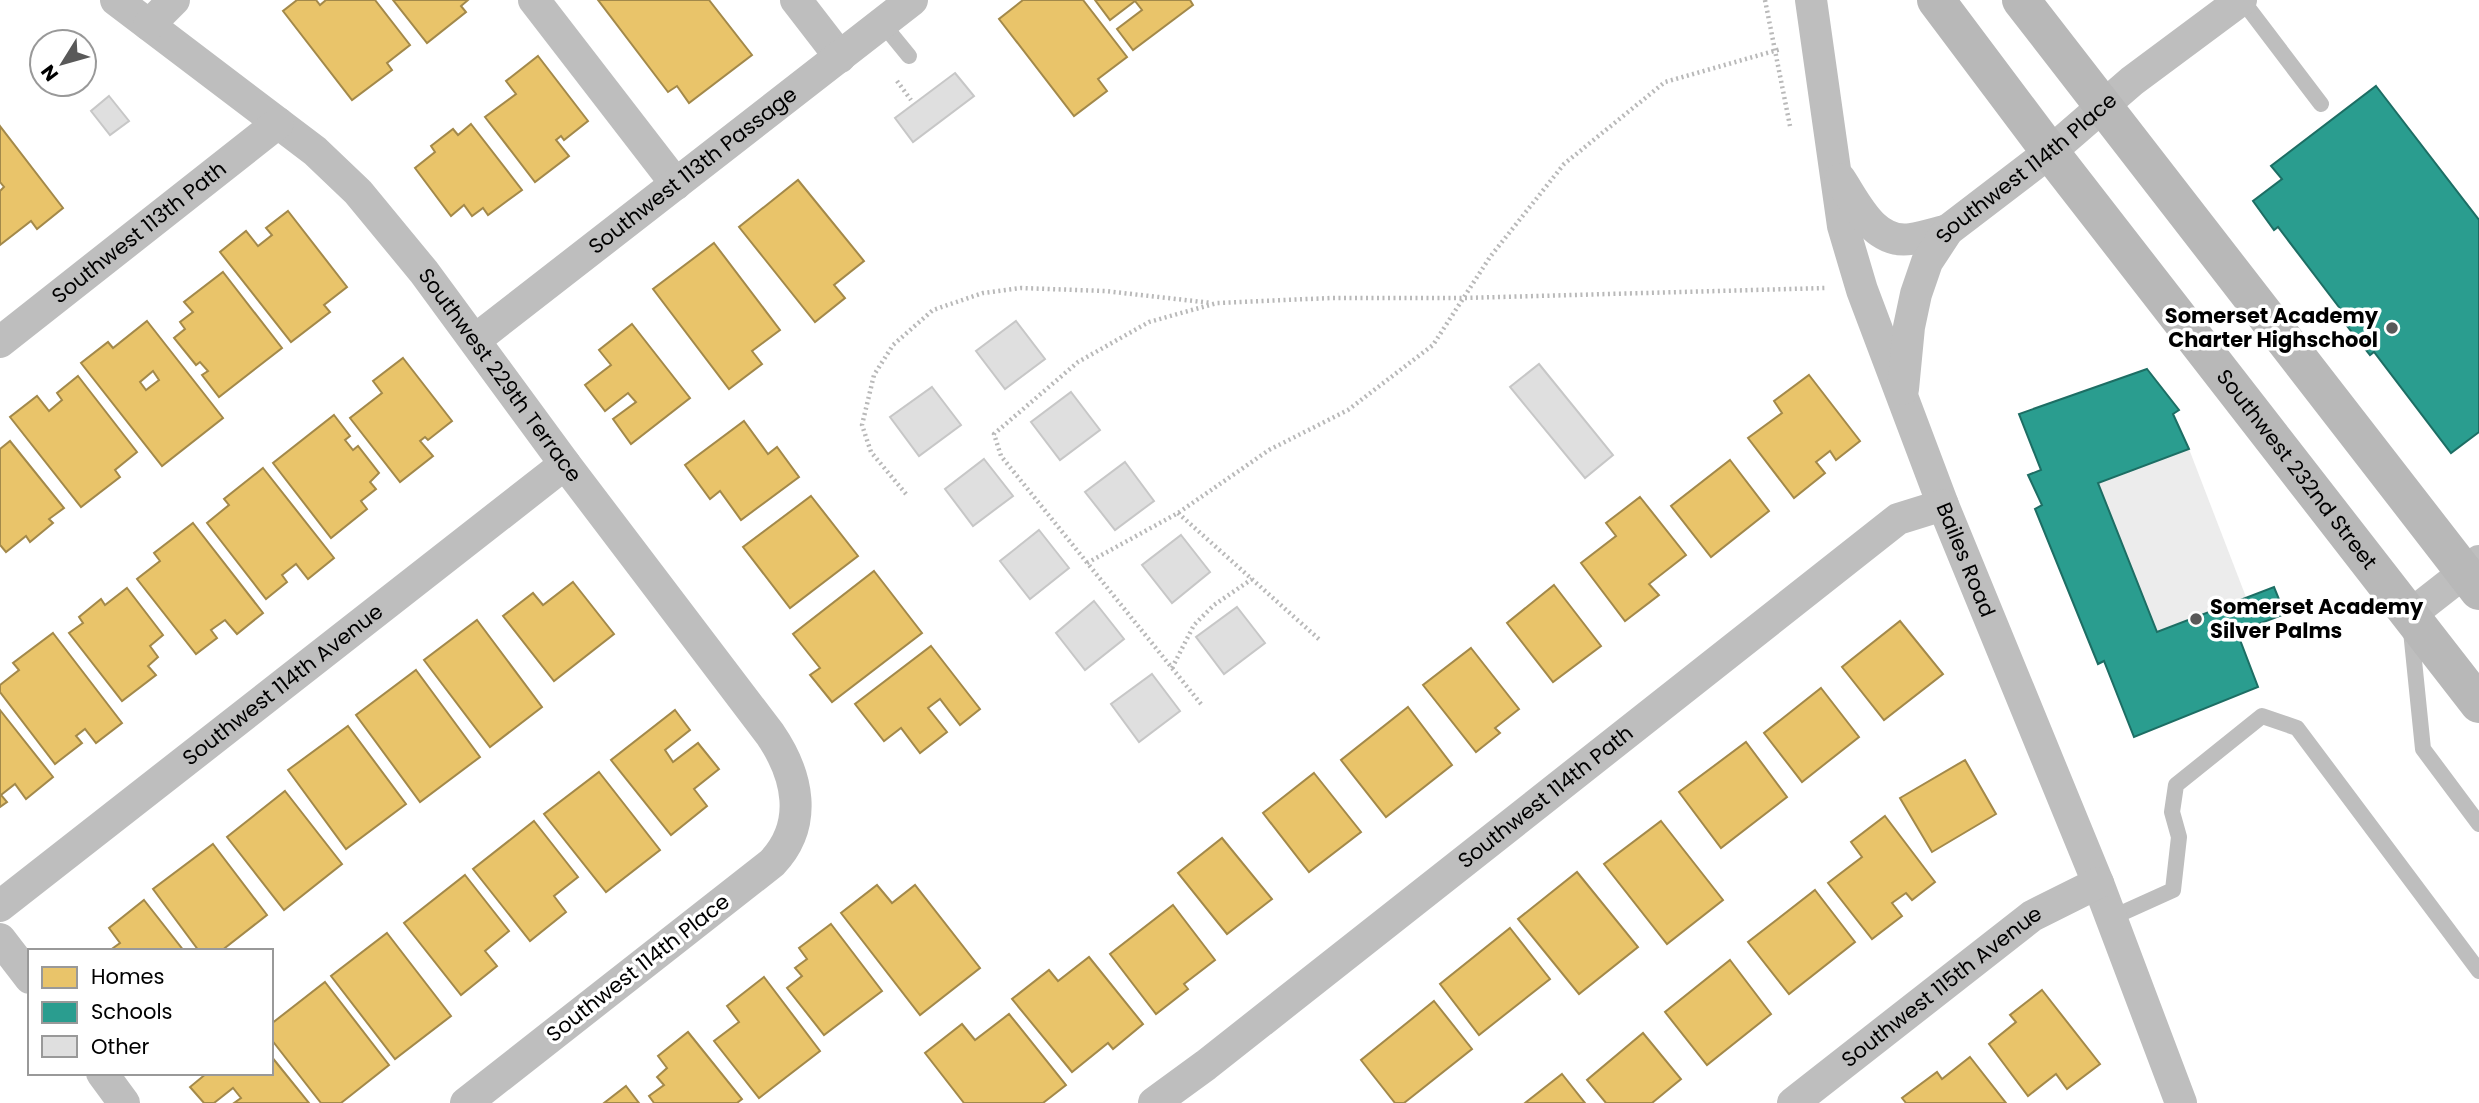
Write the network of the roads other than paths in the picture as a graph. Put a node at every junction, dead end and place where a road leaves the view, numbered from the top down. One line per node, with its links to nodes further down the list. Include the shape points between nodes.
1 (116, 0): 11 (street, Southwest 229th Terrace)
2 (174, 0): 11 (street)
3 (534, 0): 19 (street)
4 (796, 0): 13 (street)
5 (912, 0): 10 (street, Southwest 113th Passage)
6 (1811, 0): 18 (street, Bailes Road)
7 (1936, 0): 17 (street, Southwest 232nd Street)
8 (2021, 0): 14 (street)
9 (2241, 0): 14 (street, Southwest 114th Place); 15 (lane)
10 (883, 23): 12 (lane); 13 (street, Southwest 113th Passage)
11 (149, 25): 16 (street, Southwest 229th Terrace)
12 (909, 56)
13 (840, 57): 19 (street, Southwest 113th Passage)
14 (2102, 104): 17 (street, Southwest 114th Place); 26 (street)
15 (2320, 104)
16 (278, 123): 21 (street, Southwest 229th Terrace, via 358,192); 22 (street, Southwest 113th Path)
17 (2050, 152): 20 (street, Southwest 114th Place); 27 (street, Southwest 232nd Street)
18 (1835, 172): 20 (street, via 1868,222 1880,232 1908,240); 23 (street, Bailes Road, via 1843,226 1862,290)
19 (676, 184): 21 (street, Southwest 113th Passage)
20 (1948, 230): 23 (street, Southwest 114th Place, via 1927,262 1916,294)
21 (475, 340): 24 (street, Southwest 229th Terrace)
22 (0, 342)
23 (1903, 394): 25 (street, Bailes Road)
24 (565, 464): 29 (street, Southwest 229th Terrace, via 779,747 791,779); 32 (street, Southwest 114th Avenue)
25 (1943, 505): 31 (street, Bailes Road); 40 (street, Southwest 114th Path, via 1898,519)
26 (2474, 575): 27 (street)
27 (2410, 615): 28 (street, Southwest 232nd Street); 30 (lane, via 2423,749)
28 (2479, 704)
29 (794, 821): 39 (street, Southwest 114th Place, via 788,842 772,863)
30 (2479, 824)
31 (2098, 883): 33 (street, Bailes Road); 41 (street, Southwest 115th Avenue, via 2032,916)
32 (0, 906)
33 (2111, 918): 35 (lane, via 2173,890 2179,837 2172,812 2176,785 2262,716 2297,728); 42 (street, Bailes Road)
34 (0, 939): 36 (street)
35 (2479, 971)
36 (28, 975)
37 (103, 1075): 38 (street)
38 (124, 1103)
39 (466, 1103)
40 (1154, 1103)
41 (1793, 1103)
42 (2181, 1103)

